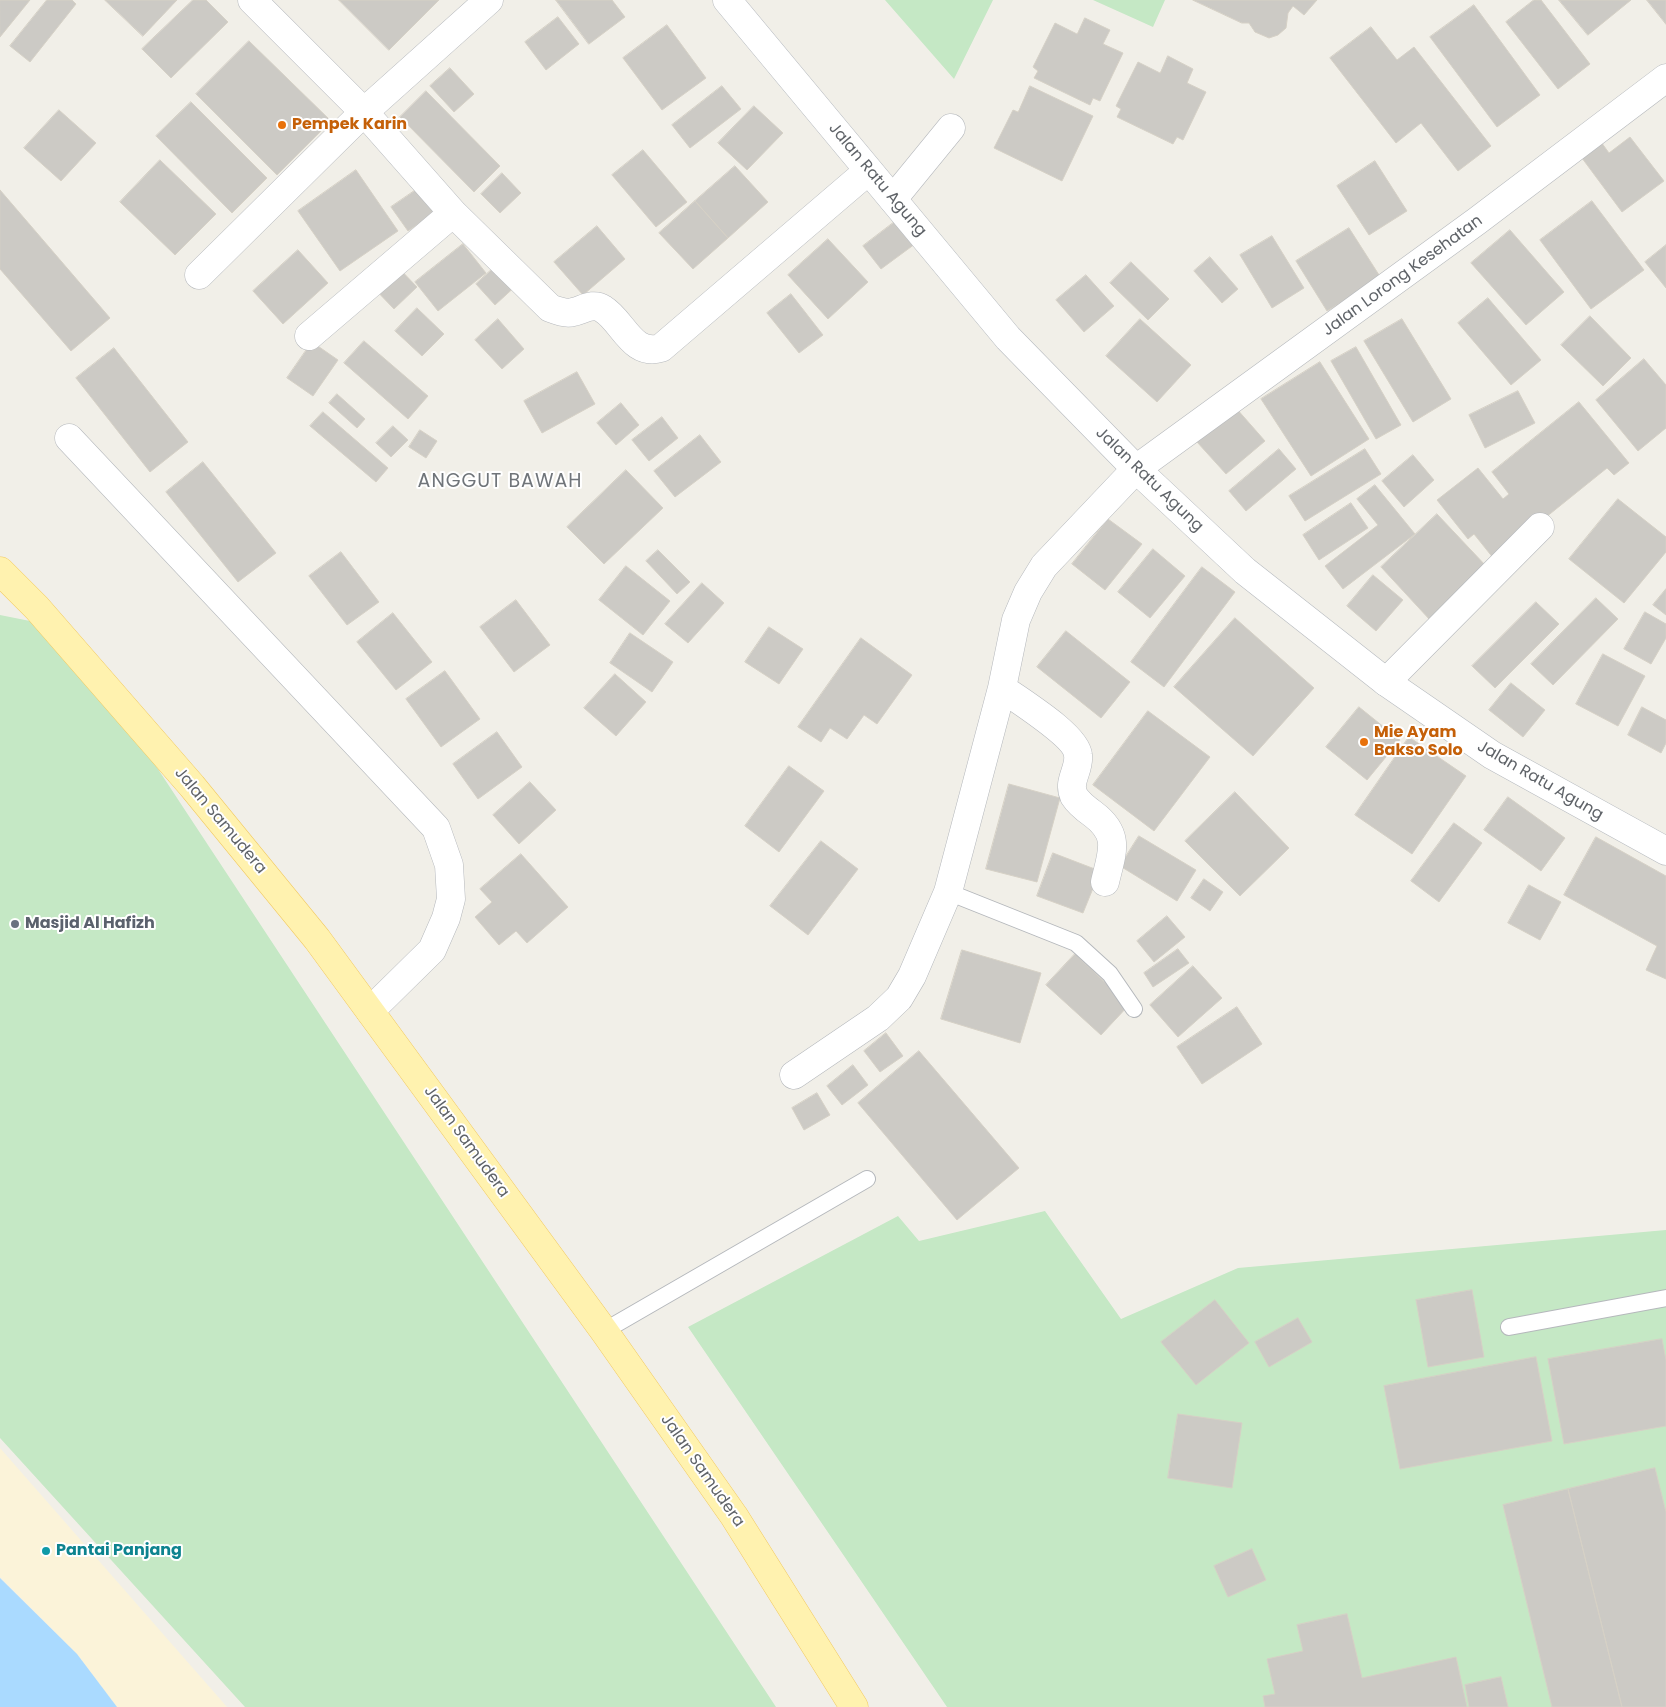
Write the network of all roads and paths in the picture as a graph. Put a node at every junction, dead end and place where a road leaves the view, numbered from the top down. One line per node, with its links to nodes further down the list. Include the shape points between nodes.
1 (252, 0): 5 (street)
2 (489, 0): 5 (street)
3 (727, 0): 7 (street, Jalan Ratu Agung)
4 (1666, 78): 13 (street, Jalan Lorong Kesehatan, via 1470,227)
5 (364, 112): 9 (street); 10 (street)
6 (951, 128): 8 (street)
7 (868, 171): 8 (street, Jalan Ratu Agung); 9 (street, via 661,348 654,350 631,340 604,309 593,306 572,313 550,308)
8 (893, 199): 13 (street, Jalan Ratu Agung, via 1008,338)
9 (453, 213): 11 (street)
10 (199, 275)
11 (310, 336)
12 (69, 438): 22 (street, via 436,828 450,865 451,899 446,918 432,950)
13 (1136, 469): 16 (street, Jalan Ratu Agung, via 1245,572); 17 (street, Jalan Lorong Kesehatan, via 1044,566 1028,592 1011,637)
14 (1540, 527): 16 (street)
15 (0, 571): 22 (main road, Jalan Samudera, via 37,608 192,786 317,939)
16 (1386, 682): 18 (street, Jalan Ratu Agung, via 1492,755)
17 (1002, 688): 19 (street, via 1068,737 1077,750 1072,790 1081,805 1107,824 1113,842); 20 (street, Jalan Lorong Kesehatan)
18 (1666, 851)
19 (1105, 882)
20 (948, 892): 21 (lane, via 1076,943 1110,974); 23 (street, Jalan Lorong Kesehatan, via 912,976 899,998 878,1018)
21 (1134, 1009)
22 (370, 1011): 27 (main road, Jalan Samudera)
23 (794, 1075)
24 (867, 1179): 27 (lane)
25 (1666, 1298): 26 (lane)
26 (1509, 1327)
27 (604, 1331): 28 (main road, Jalan Samudera, via 734,1516)
28 (854, 1707)

